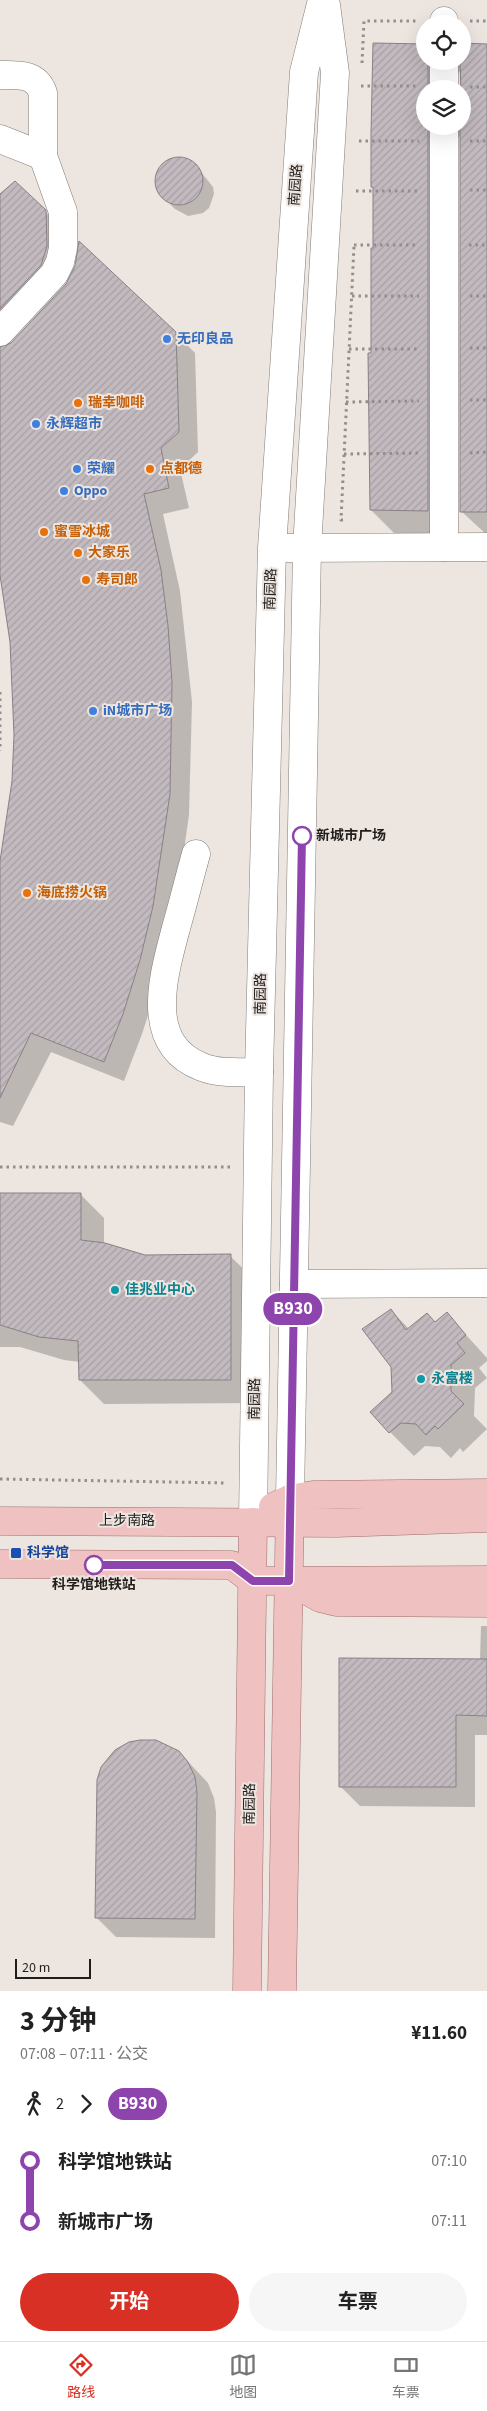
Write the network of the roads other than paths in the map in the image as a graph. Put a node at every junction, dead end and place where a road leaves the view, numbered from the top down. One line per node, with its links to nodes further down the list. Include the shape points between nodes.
1 (324, 0): 9 (street, 南园路, via 304,72); 10 (street, 南园路, via 335,73)
2 (0, 75): 5 (street, via 34,78 40,84 43,93)
3 (444, 135): 8 (street)
4 (0, 139): 5 (street)
5 (43, 156): 6 (street, via 63,212 60,262 54,274)
6 (0, 332)
7 (487, 546): 8 (street)
8 (444, 547): 10 (street)
9 (272, 548): 10 (street); 12 (street, 南园路)
10 (307, 548): 14 (street, 南园路)
11 (196, 854): 12 (street, via 162,980 161,1005 165,1026 173,1044 186,1058 202,1067)
12 (259, 1072): 19 (street, 南园路)
13 (487, 1283): 14 (street)
14 (294, 1284): 16 (street, 南园路)
15 (487, 1493): 16 (main road, 上步南路, via 337,1494)
16 (290, 1511): 17 (main road, 上步南路); 19 (main road, 上步南路); 23 (main road, 南园路)
17 (487, 1518)
18 (0, 1520): 19 (main road, 上步南路)
19 (253, 1522): 22 (main road, 南园路)
20 (0, 1564): 22 (main road, via 232,1565)
21 (487, 1580): 23 (main road)
22 (253, 1581): 23 (main road); 25 (main road, 南园路)
23 (289, 1581): 24 (main road, via 320,1598 336,1602); 26 (main road, 南园路)
24 (487, 1603)
25 (248, 1991)
26 (282, 1991)

